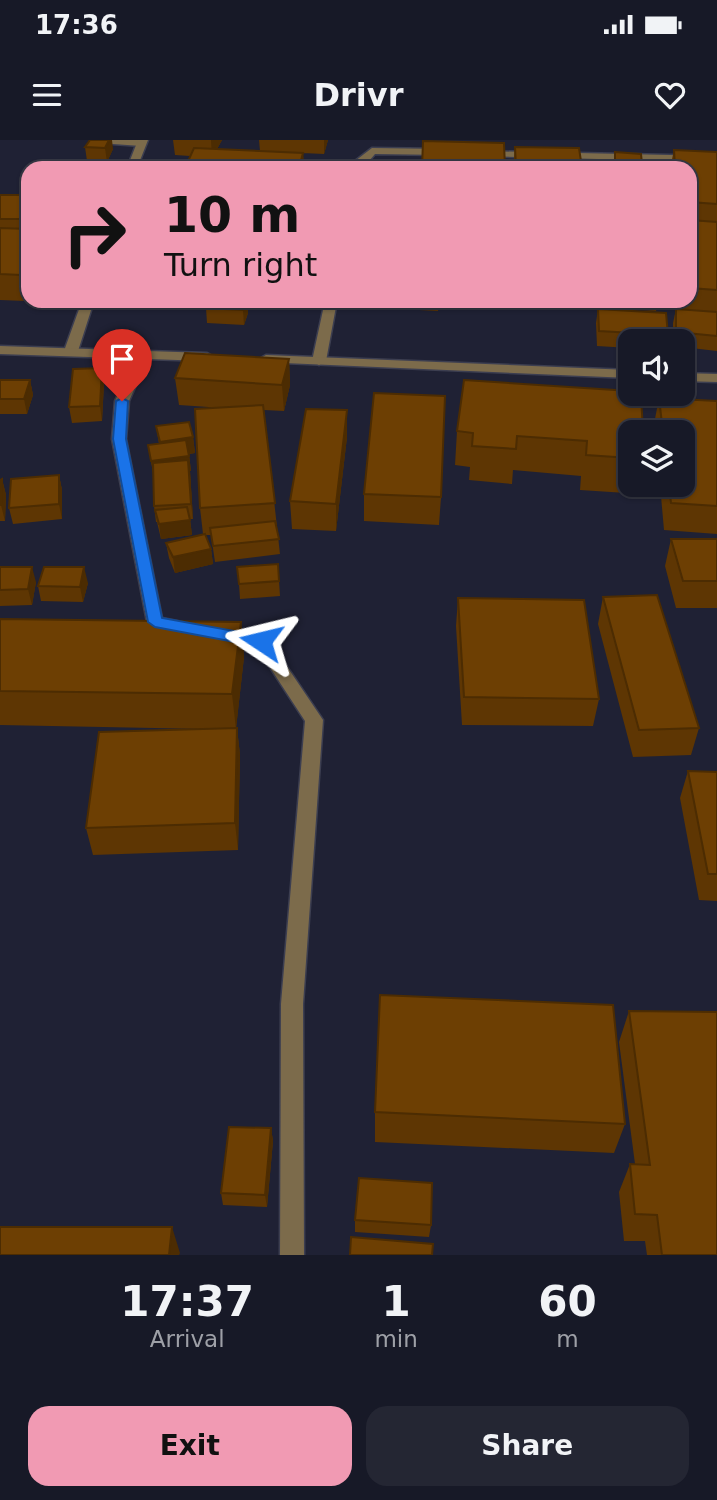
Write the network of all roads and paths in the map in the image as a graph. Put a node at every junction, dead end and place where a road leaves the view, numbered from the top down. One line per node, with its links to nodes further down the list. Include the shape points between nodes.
1 (99, 140): 2 (street)
2 (142, 142): 6 (street)
3 (461, 153): 7 (street, via 372,151)
4 (474, 153): 5 (street)
5 (717, 159)
6 (135, 161)
7 (361, 161)
8 (86, 308): 11 (street)
9 (330, 308): 15 (street)
10 (0, 350): 11 (street)
11 (71, 351): 12 (street)
12 (143, 354): 13 (street); 19 (street, via 122,401 120,439 148,623 261,641 314,720 292,1004)
13 (224, 358)
14 (251, 359): 15 (street)
15 (319, 361): 16 (street)
16 (618, 373)
17 (695, 377): 18 (street)
18 (717, 378)
19 (292, 1255)

